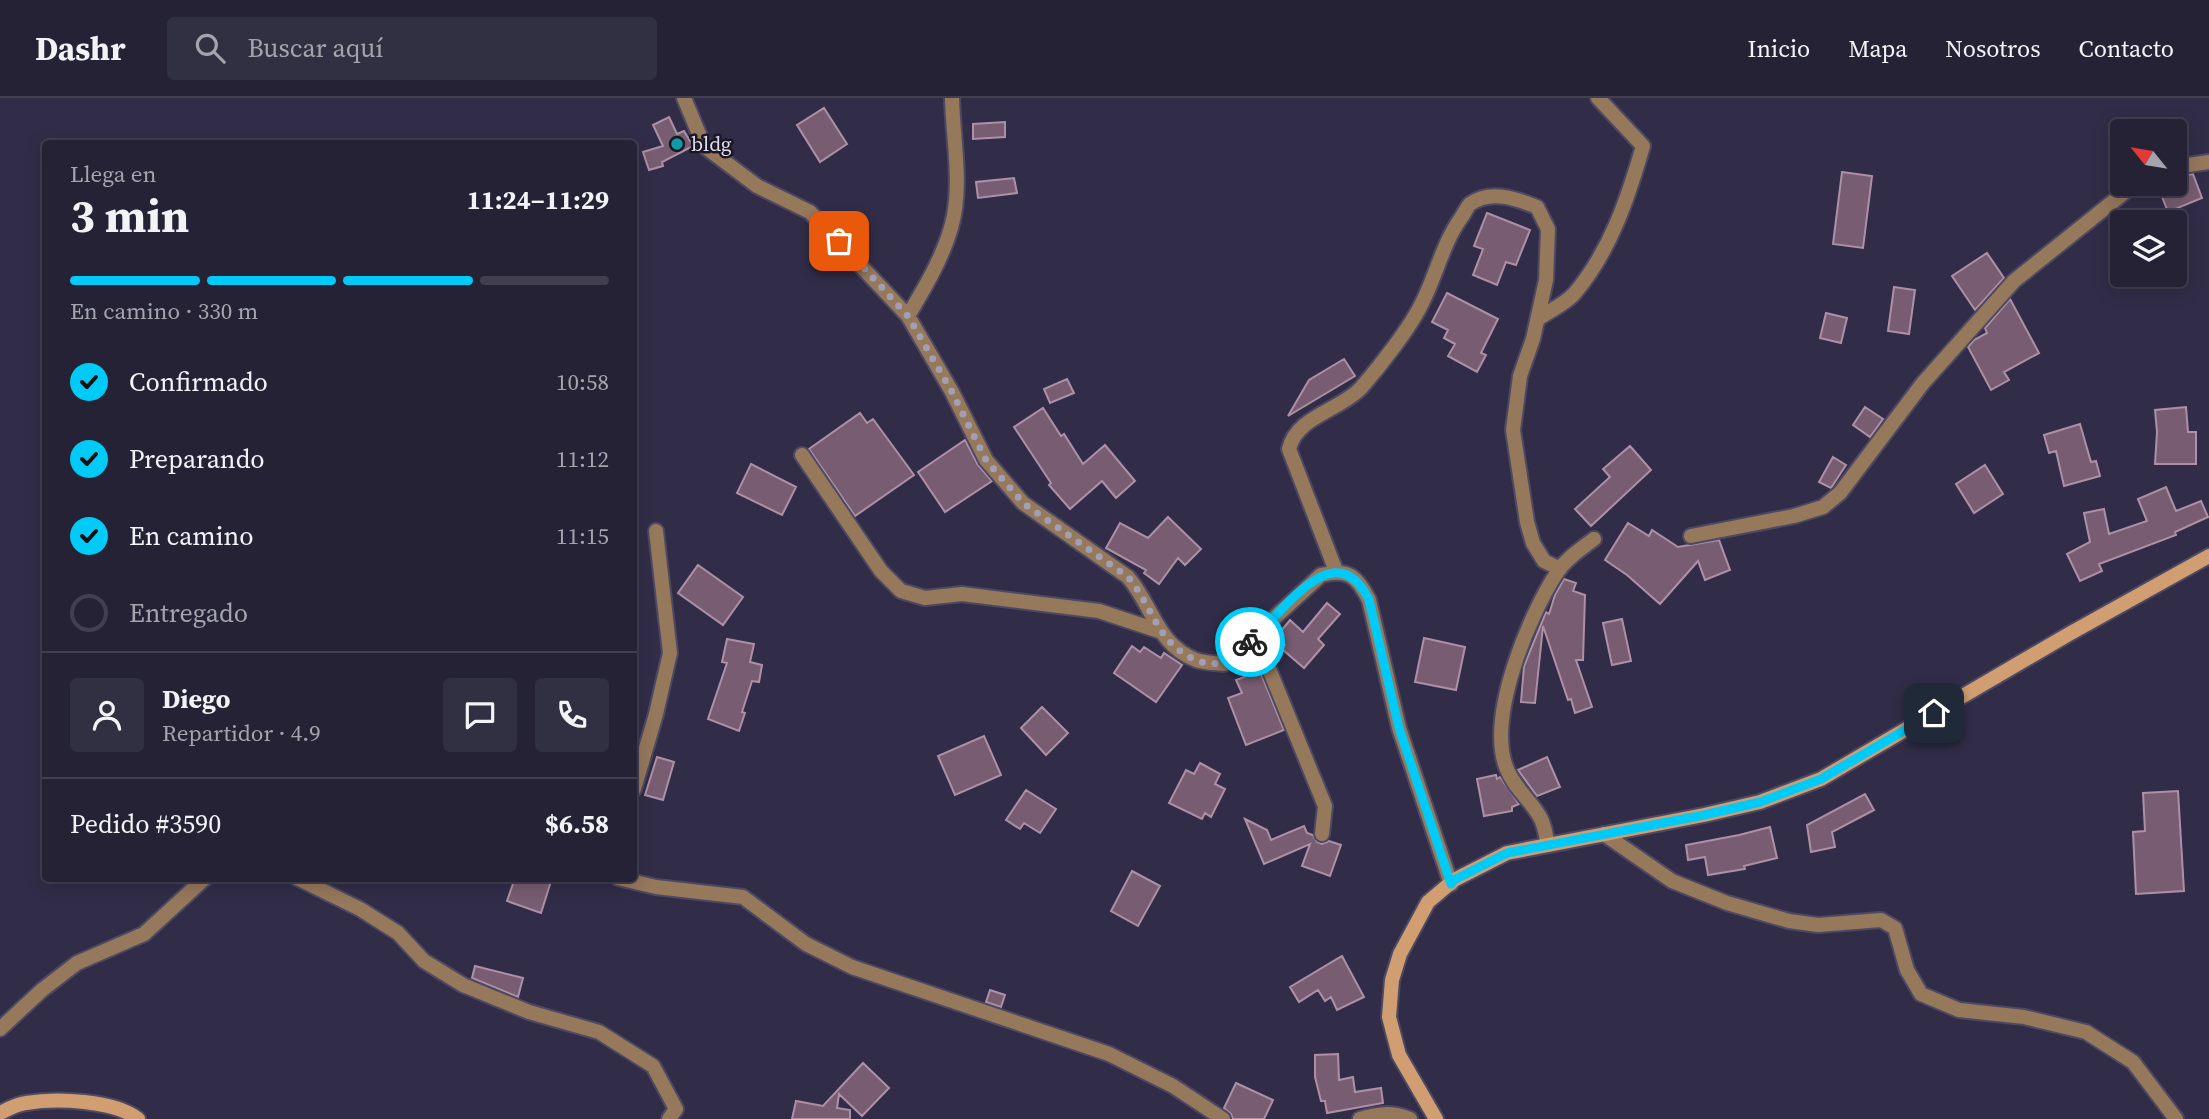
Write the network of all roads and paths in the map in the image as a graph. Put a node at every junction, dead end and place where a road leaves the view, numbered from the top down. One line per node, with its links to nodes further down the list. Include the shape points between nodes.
1 (684, 98): 7 (street, via 704,146 757,186 810,212)
2 (952, 98): 7 (street, via 956,188 951,228)
3 (1598, 98): 8 (street, via 1643,146 1627,201 1604,251 1573,295)
4 (2209, 162): 5 (street)
5 (2188, 165)
6 (2119, 196): 11 (street, via 2014,281 1923,383 1840,493 1823,507)
7 (908, 316): 16 (street, via 986,460 1023,503 1128,577)
8 (1538, 319): 14 (street, via 1520,376 1514,447 1533,543 1544,561); 15 (street, via 1546,280 1548,229 1537,207 1491,196 1470,204 1448,236 1411,323 1359,390 1292,439 1289,449)
9 (802, 455): 16 (street, via 881,571 901,591 925,598 962,594 1099,611)
10 (656, 531): 18 (street, via 670,653)
11 (1691, 536)
12 (1594, 539): 14 (street)
13 (2209, 556): 20 (main road, via 1821,779 1760,802)
14 (1560, 569): 21 (street, via 1523,638 1501,722 1500,747 1506,769 1541,818)
15 (1336, 571): 17 (street, via 1321,575); 25 (street, via 1351,575 1369,600 1399,728)
16 (1159, 631): 17 (street, via 1197,661 1224,664)
17 (1256, 637): 19 (street, via 1325,806)
18 (637, 779)
19 (1322, 834)
20 (1604, 834): 21 (main road); 34 (street, via 1672,881 1727,903 1818,925 1881,920 1895,928 1907,970 1921,994 1958,1010 2024,1017 2087,1032 2133,1062)
21 (1548, 845): 25 (main road, via 1507,853)
22 (201, 882): 26 (street, via 145,934 77,963)
23 (305, 882): 29 (street, via 398,933 424,961 463,985 529,1012 599,1032 653,1066 676,1109)
24 (632, 882): 30 (street, via 743,897 806,944 852,967 1109,1054 1173,1086)
25 (1451, 884): 33 (main road, via 1428,902 1399,954 1389,1017 1399,1055)
26 (0, 1028)
27 (0, 1113): 28 (main road, via 23,1103 64,1101 111,1107)
28 (138, 1119)
29 (669, 1119)
30 (1223, 1119)
31 (1360, 1119): 32 (street, via 1378,1113)
32 (1410, 1119)
33 (1436, 1119)
34 (2176, 1119)

